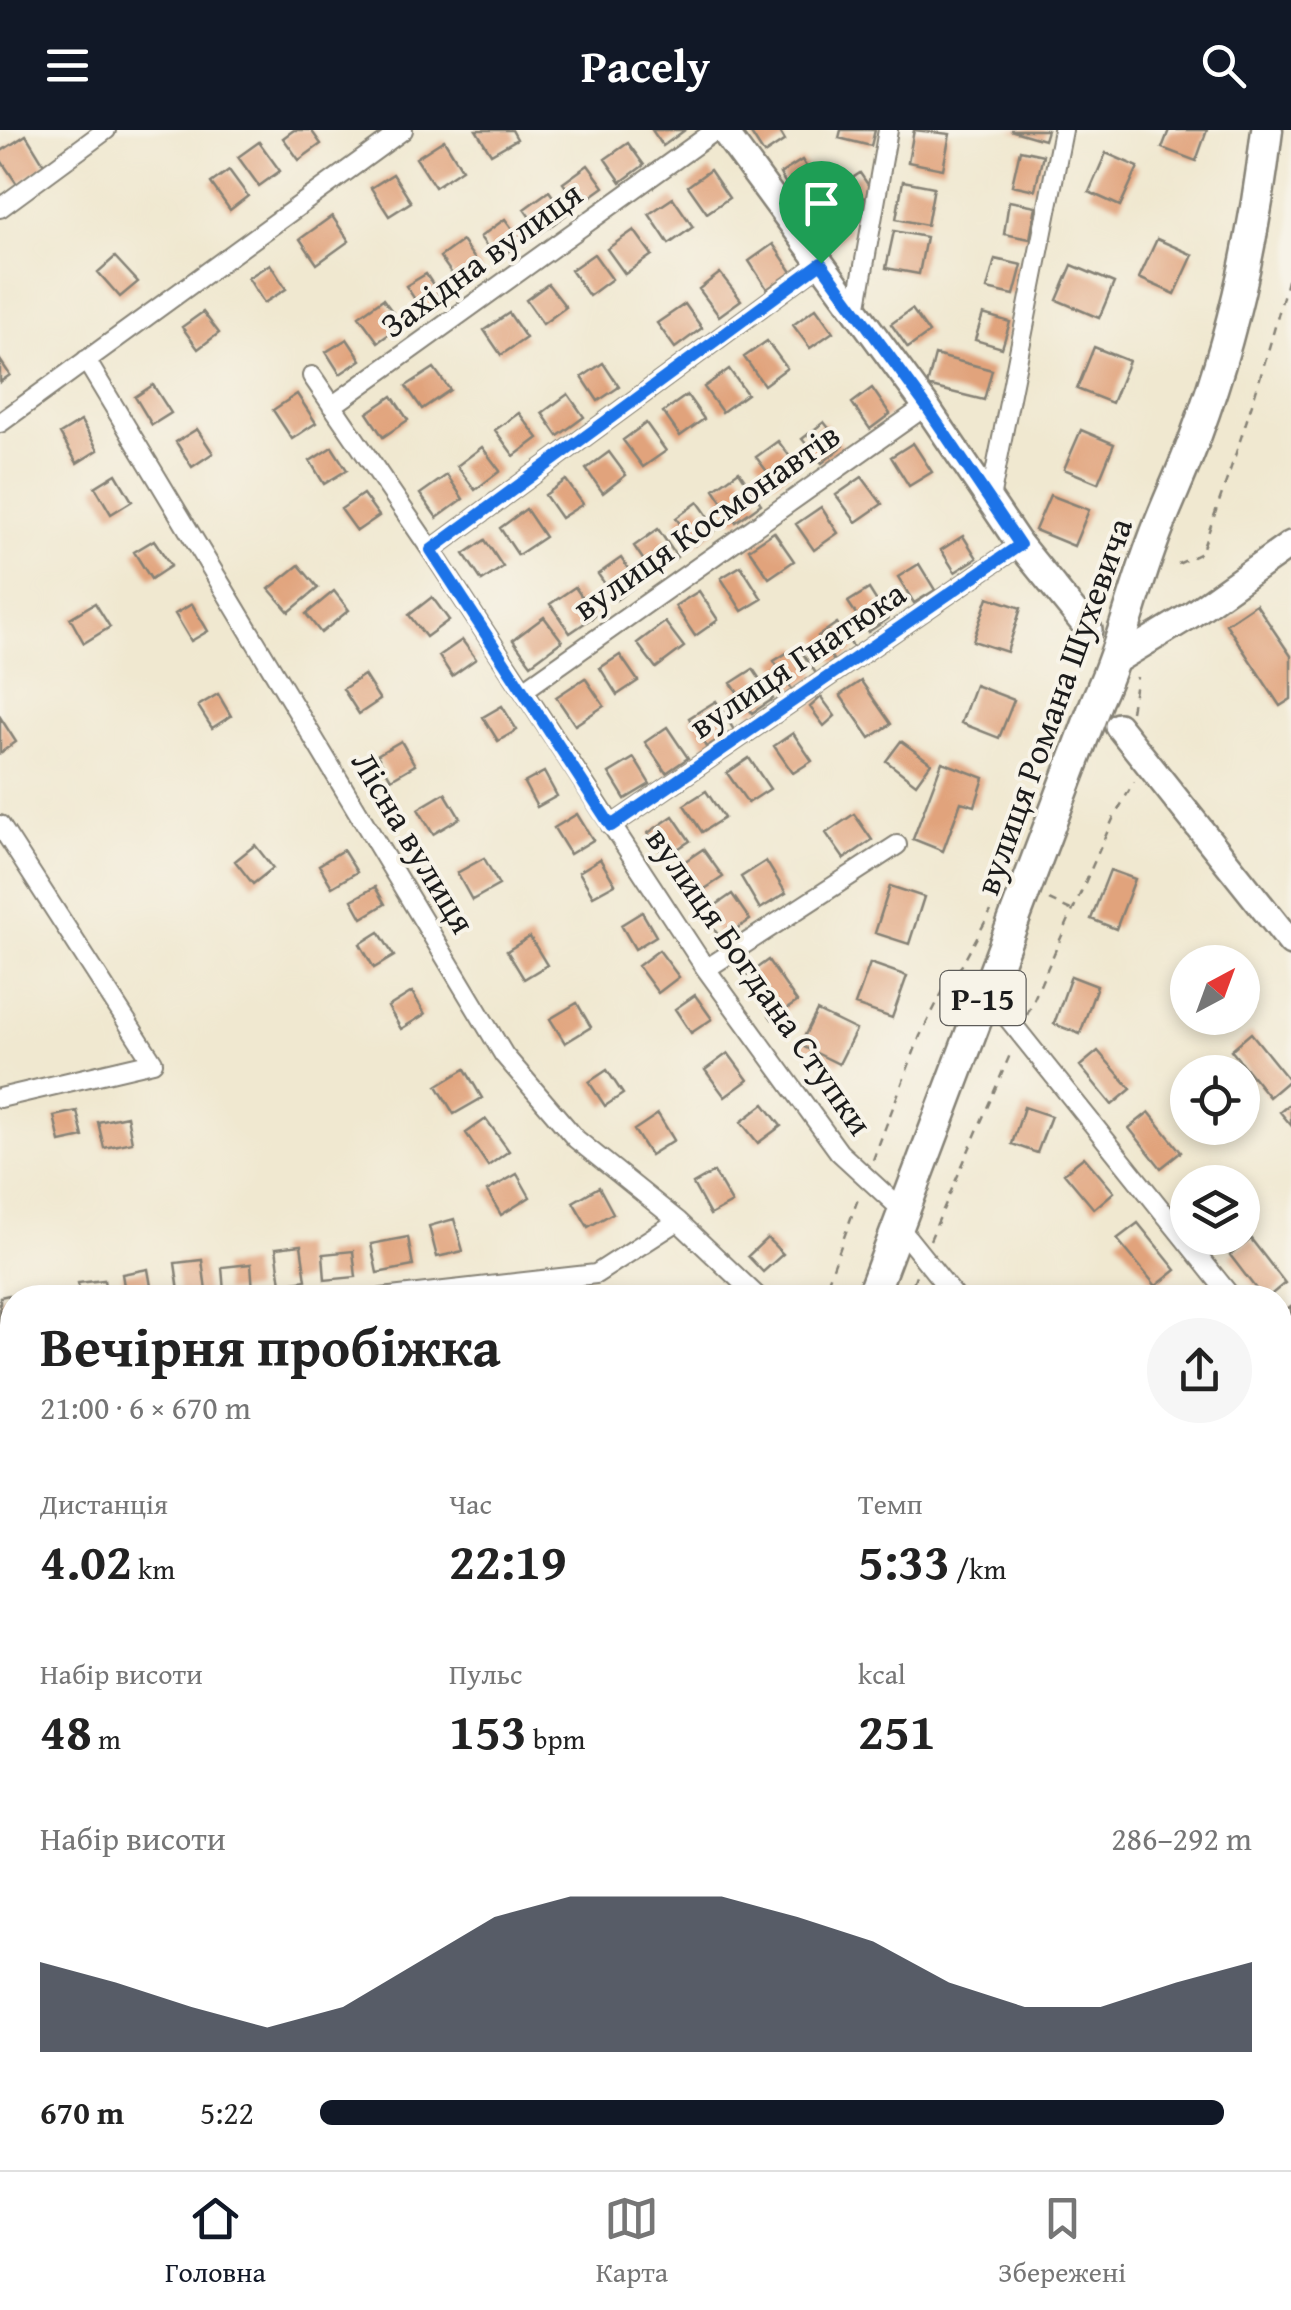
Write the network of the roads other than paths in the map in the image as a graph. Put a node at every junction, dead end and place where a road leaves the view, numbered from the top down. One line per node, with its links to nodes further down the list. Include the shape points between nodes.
1 (106, 130): 7 (street)
2 (403, 130): 10 (street)
3 (719, 130): 8 (street); 12 (street, Західна вулиця)
4 (888, 130): 9 (street)
5 (1062, 130): 15 (street)
6 (1267, 130): 20 (main road, вулиця Романа Шухевича / Р-15, via 1241,290 1197,433 1152,544)
7 (0, 208)
8 (821, 263): 9 (street); 18 (street)
9 (856, 311): 13 (street)
10 (86, 360): 14 (street); 32 (street, Лісна вулиця, via 504,1055 576,1139)
11 (312, 376): 12 (street, вулиця Богдана Ступки)
12 (332, 406): 18 (street, вулиця Богдана Ступки)
13 (926, 406): 15 (street); 21 (street, вулиця Космонавтів)
14 (0, 423)
15 (990, 499): 17 (street)
16 (1291, 544): 20 (street)
17 (1020, 545): 19 (street); 25 (street, вулиця Гнатюка)
18 (431, 550): 21 (street, вулиця Богдана Ступки)
19 (1089, 630): 20 (street)
20 (1126, 669): 22 (main road, вулиця Романа Шухевича / Р-15)
21 (524, 690): 25 (street, вулиця Богдана Ступки)
22 (1097, 700): 23 (street); 29 (main road, вулиця Романа Шухевича / Р-15)
23 (1124, 720): 27 (street, via 1140,754)
24 (0, 825): 30 (street, via 153,1062)
25 (611, 826): 28 (street, вулиця Богдана Ступки)
26 (897, 844): 28 (street)
27 (1291, 942)
28 (706, 968): 31 (street, вулиця Богдана Ступки, via 839,1152)
29 (986, 990): 31 (main road, вулиця Романа Шухевича / Р-15); 37 (street)
30 (0, 1098)
31 (900, 1219): 35 (main road, вулиця Романа Шухевича / Р-15); 36 (street, вулиця Богдана Ступки)
32 (678, 1221): 33 (street, via 596,1274); 34 (street, Лісна вулиця)
33 (498, 1285)
34 (745, 1285)
35 (876, 1285)
36 (945, 1285)
37 (1222, 1285)

